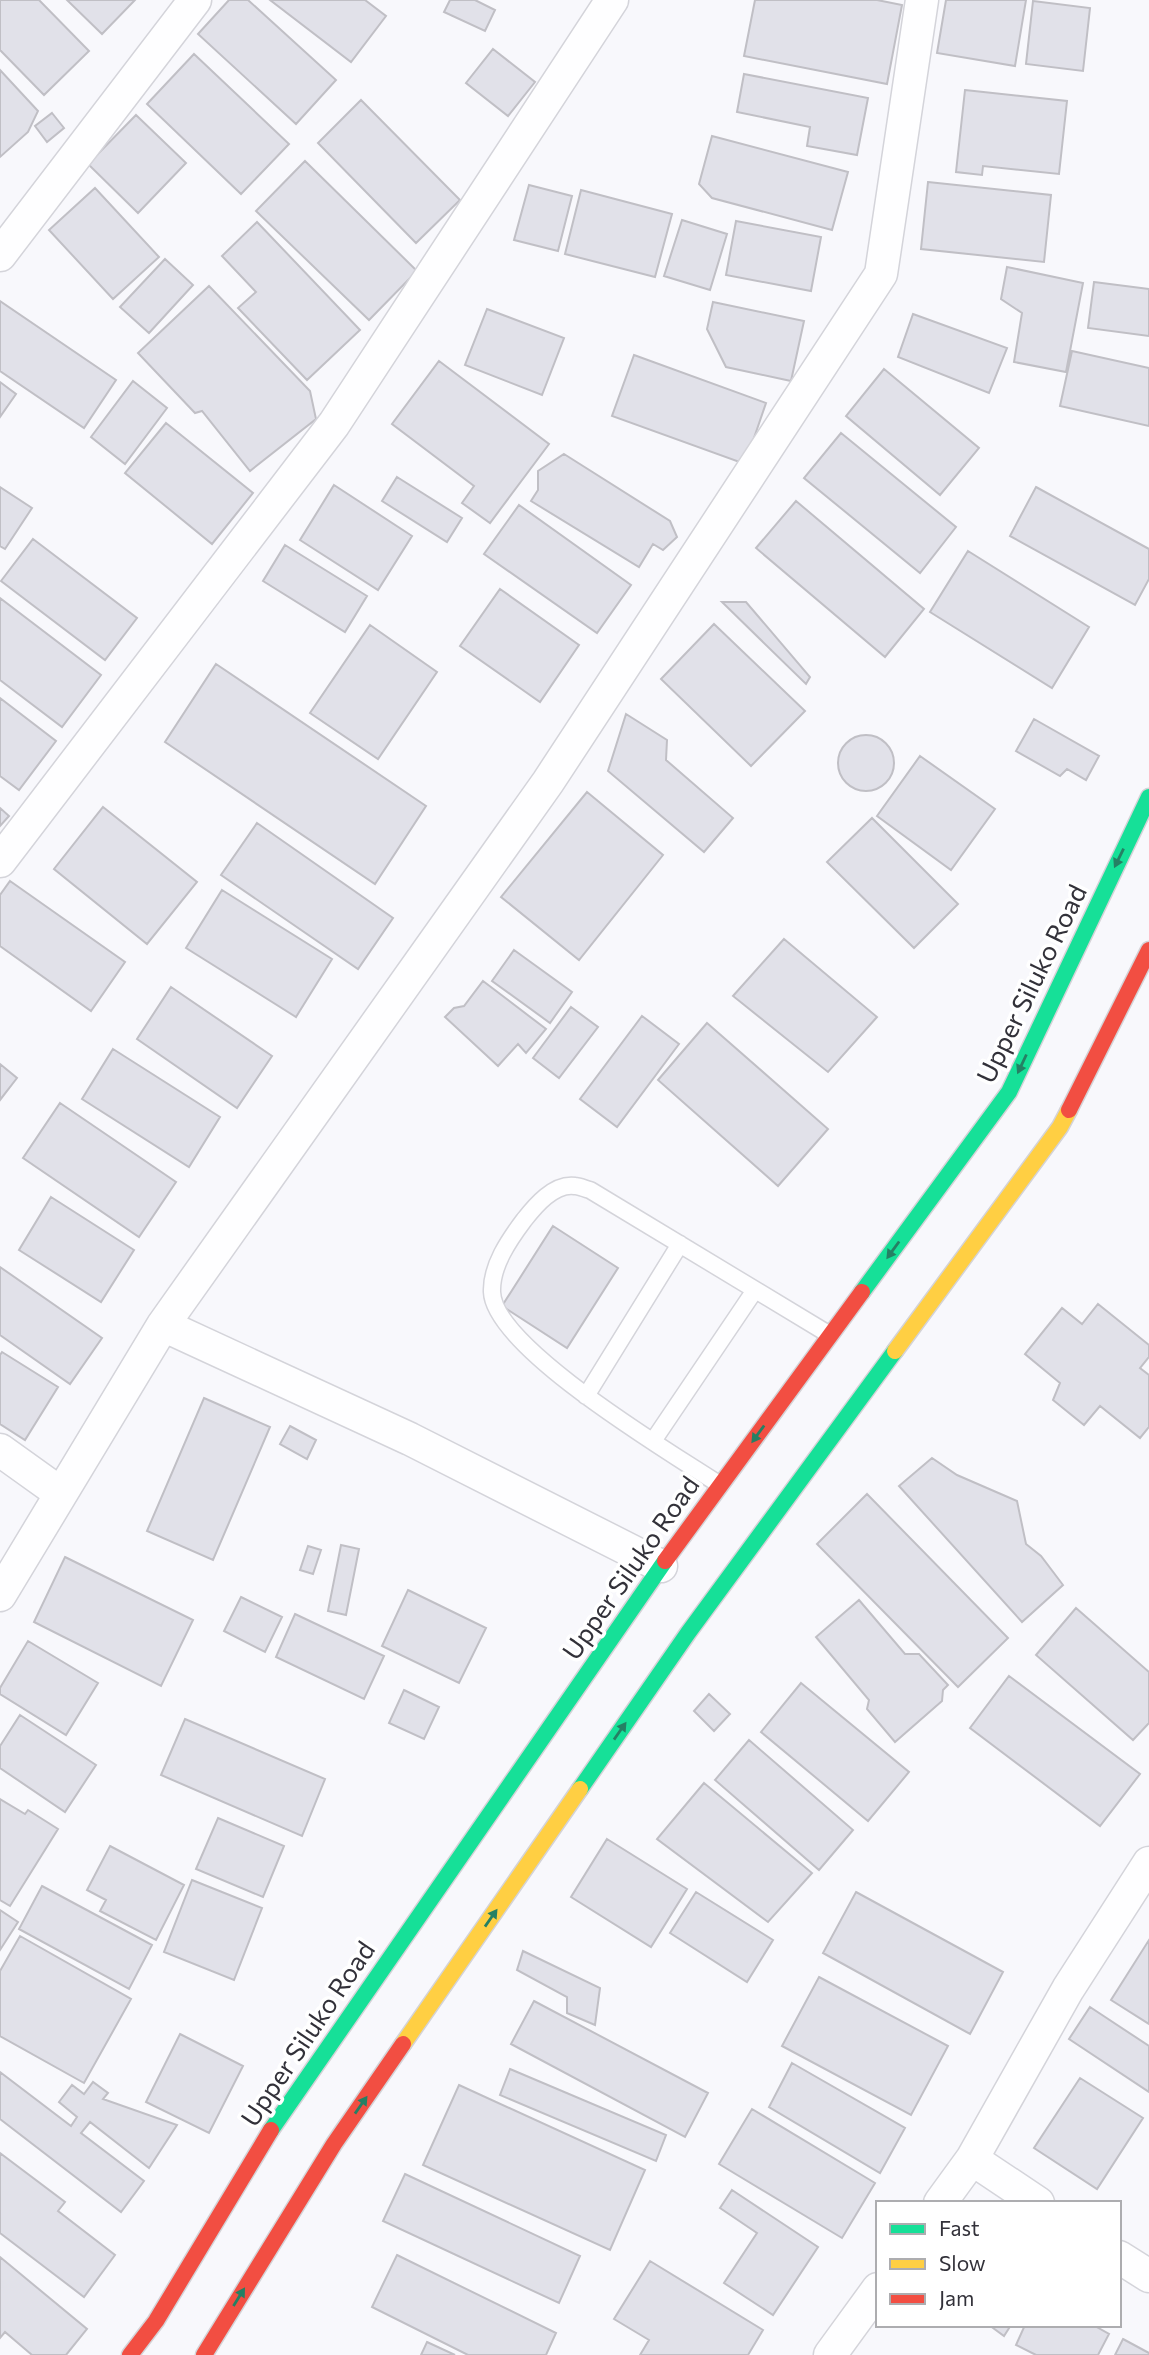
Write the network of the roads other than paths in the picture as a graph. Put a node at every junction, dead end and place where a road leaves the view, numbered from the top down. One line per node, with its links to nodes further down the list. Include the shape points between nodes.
1 (195, 0): 4 (street)
2 (612, 0): 6 (street, via 334,424)
3 (922, 0): 10 (street, via 881,274 548,782)
4 (0, 255)
5 (1149, 797): 11 (main road, Upper Siluko Road, one-way to 11, via 1009,1092)
6 (0, 860)
7 (1149, 950): 27 (main road, one-way to 7, via 334,2144 688,1633 1060,1127)
8 (680, 1244): 9 (lane); 12 (lane); 12 (lane, via 590,1190 573,1185 536,1204 508,1242 492,1293 499,1310 534,1354)
9 (755, 1290): 11 (lane); 13 (lane)
10 (163, 1325): 16 (street); 17 (street, via 410,1439)
11 (830, 1335): 15 (main road, Upper Siluko Road, one-way to 15)
12 (586, 1396): 13 (lane)
13 (653, 1441): 15 (lane)
14 (0, 1450): 16 (street)
15 (720, 1485): 17 (main road, Upper Siluko Road)
16 (60, 1493): 18 (street)
17 (661, 1566): 26 (main road, Upper Siluko Road, via 282,2111 156,2321)
18 (0, 1595)
19 (1149, 1863): 20 (street, via 1068,1989)
20 (972, 2159): 21 (street); 22 (street)
21 (941, 2201)
22 (1035, 2201)
23 (1121, 2258): 24 (street)
24 (1149, 2276)
25 (876, 2292): 28 (street)
26 (130, 2355)
27 (204, 2355)
28 (830, 2355)

